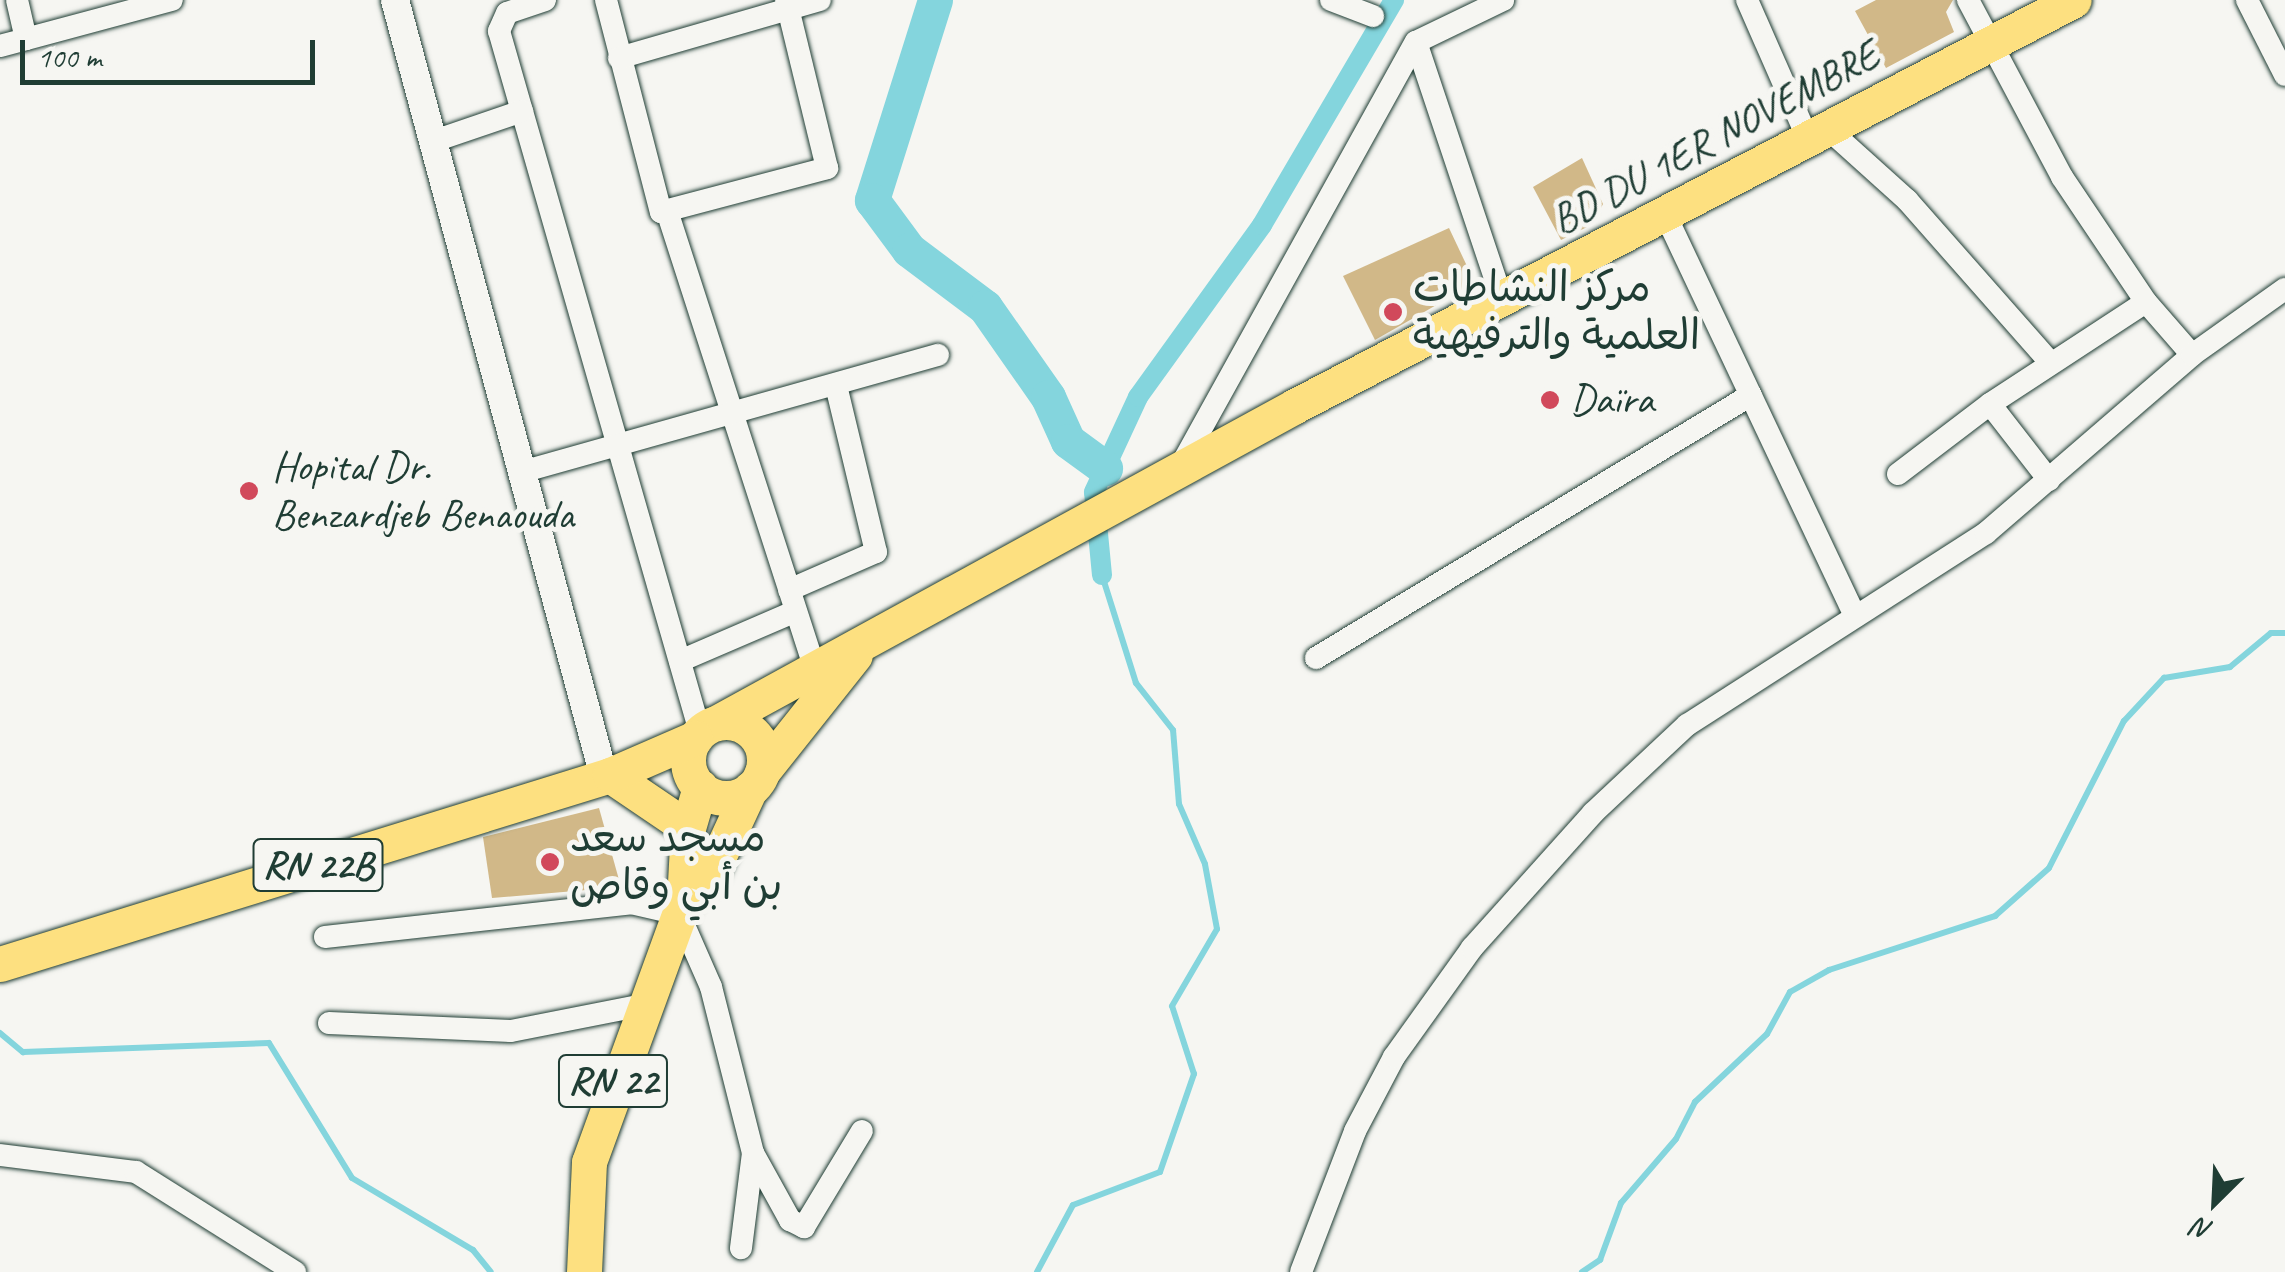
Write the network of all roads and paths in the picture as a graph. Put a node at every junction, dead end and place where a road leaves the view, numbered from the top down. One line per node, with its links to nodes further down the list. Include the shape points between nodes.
1 (16, 0): 15 (street)
2 (172, 0): 15 (street)
3 (394, 0): 23 (street)
4 (545, 0): 21 (street, via 499,20)
5 (606, 0): 19 (street)
6 (820, 0): 13 (street)
7 (1330, 0): 14 (street)
8 (1502, 0): 16 (street)
9 (1747, 0): 22 (street)
10 (1968, 0): 18 (street)
11 (2074, 0): 18 (main road, BD DU 1ER NOVEMBRE / RN 22)
12 (2247, 0): 20 (street)
13 (788, 5): 19 (street); 24 (street, via 827,168)
14 (1369, 10)
15 (26, 38): 17 (street)
16 (1416, 42): 27 (street); 38 (street)
17 (0, 46)
18 (1988, 46): 22 (main road, BD DU 1ER NOVEMBRE / RN 22); 28 (street)
19 (619, 58): 24 (street, via 655,208)
20 (2285, 75)
21 (522, 111): 23 (street); 36 (street)
22 (1818, 133): 25 (main road, BD DU 1ER NOVEMBRE / RN 22); 31 (street, via 1908,200)
23 (434, 140): 37 (street)
24 (667, 211): 35 (street)
25 (1665, 214): 27 (main road, BD DU 1ER NOVEMBRE / RN 22); 33 (street)
26 (2285, 290): 30 (street)
27 (1502, 299): 38 (main road, BD DU 1ER NOVEMBRE / RN 22)
28 (2146, 302): 30 (street); 31 (street)
29 (938, 355): 32 (street)
30 (2192, 355): 40 (street)
31 (2049, 361): 34 (street)
32 (836, 385): 35 (street); 41 (street, via 876,552)
33 (1751, 395): 42 (street); 44 (street)
34 (1990, 404): 39 (street); 40 (street)
35 (730, 412): 36 (street); 41 (street)
36 (620, 445): 37 (street); 45 (street)
37 (524, 471): 48 (street)
38 (1176, 474): 43 (main road, BD DU 1ER NOVEMBRE / RN 22)
39 (1898, 474)
40 (2049, 480): 42 (street, via 1986,534)
41 (792, 601): 45 (street); 46 (street)
42 (1855, 616): 63 (street, via 1687,726 1639,766 1472,948 1362,1116)
43 (863, 646): 46 (main road, RN 22); 49 (main road, RN 22)
44 (1316, 658)
45 (680, 661): 47 (street)
46 (814, 667): 47 (main road, RN 22)
47 (704, 731): 48 (main road, RN 22B); 49 (main road, via 739,725 757,739); 50 (main road, via 688,762)
48 (607, 776): 50 (main road, via 648,790); 51 (main road); 54 (main road, RN 22B)
49 (756, 780): 50 (main road, via 719,797); 52 (main road, RN 22, via 711,873)
50 (699, 786): 51 (main road, RN 22)
51 (688, 828): 52 (main road, RN 22)
52 (682, 908): 53 (street, via 631,903); 55 (main road, RN 22); 58 (street, via 712,987)
53 (325, 937)
54 (13, 960)
55 (644, 1004): 56 (street, via 511,1031); 62 (main road, RN 22, via 590,1162)
56 (329, 1024)
57 (862, 1131): 58 (street, via 804,1228 790,1220)
58 (752, 1153): 60 (street)
59 (0, 1156): 61 (street, via 136,1172)
60 (741, 1248)
61 (295, 1272)
62 (584, 1272)
63 (1301, 1272)

